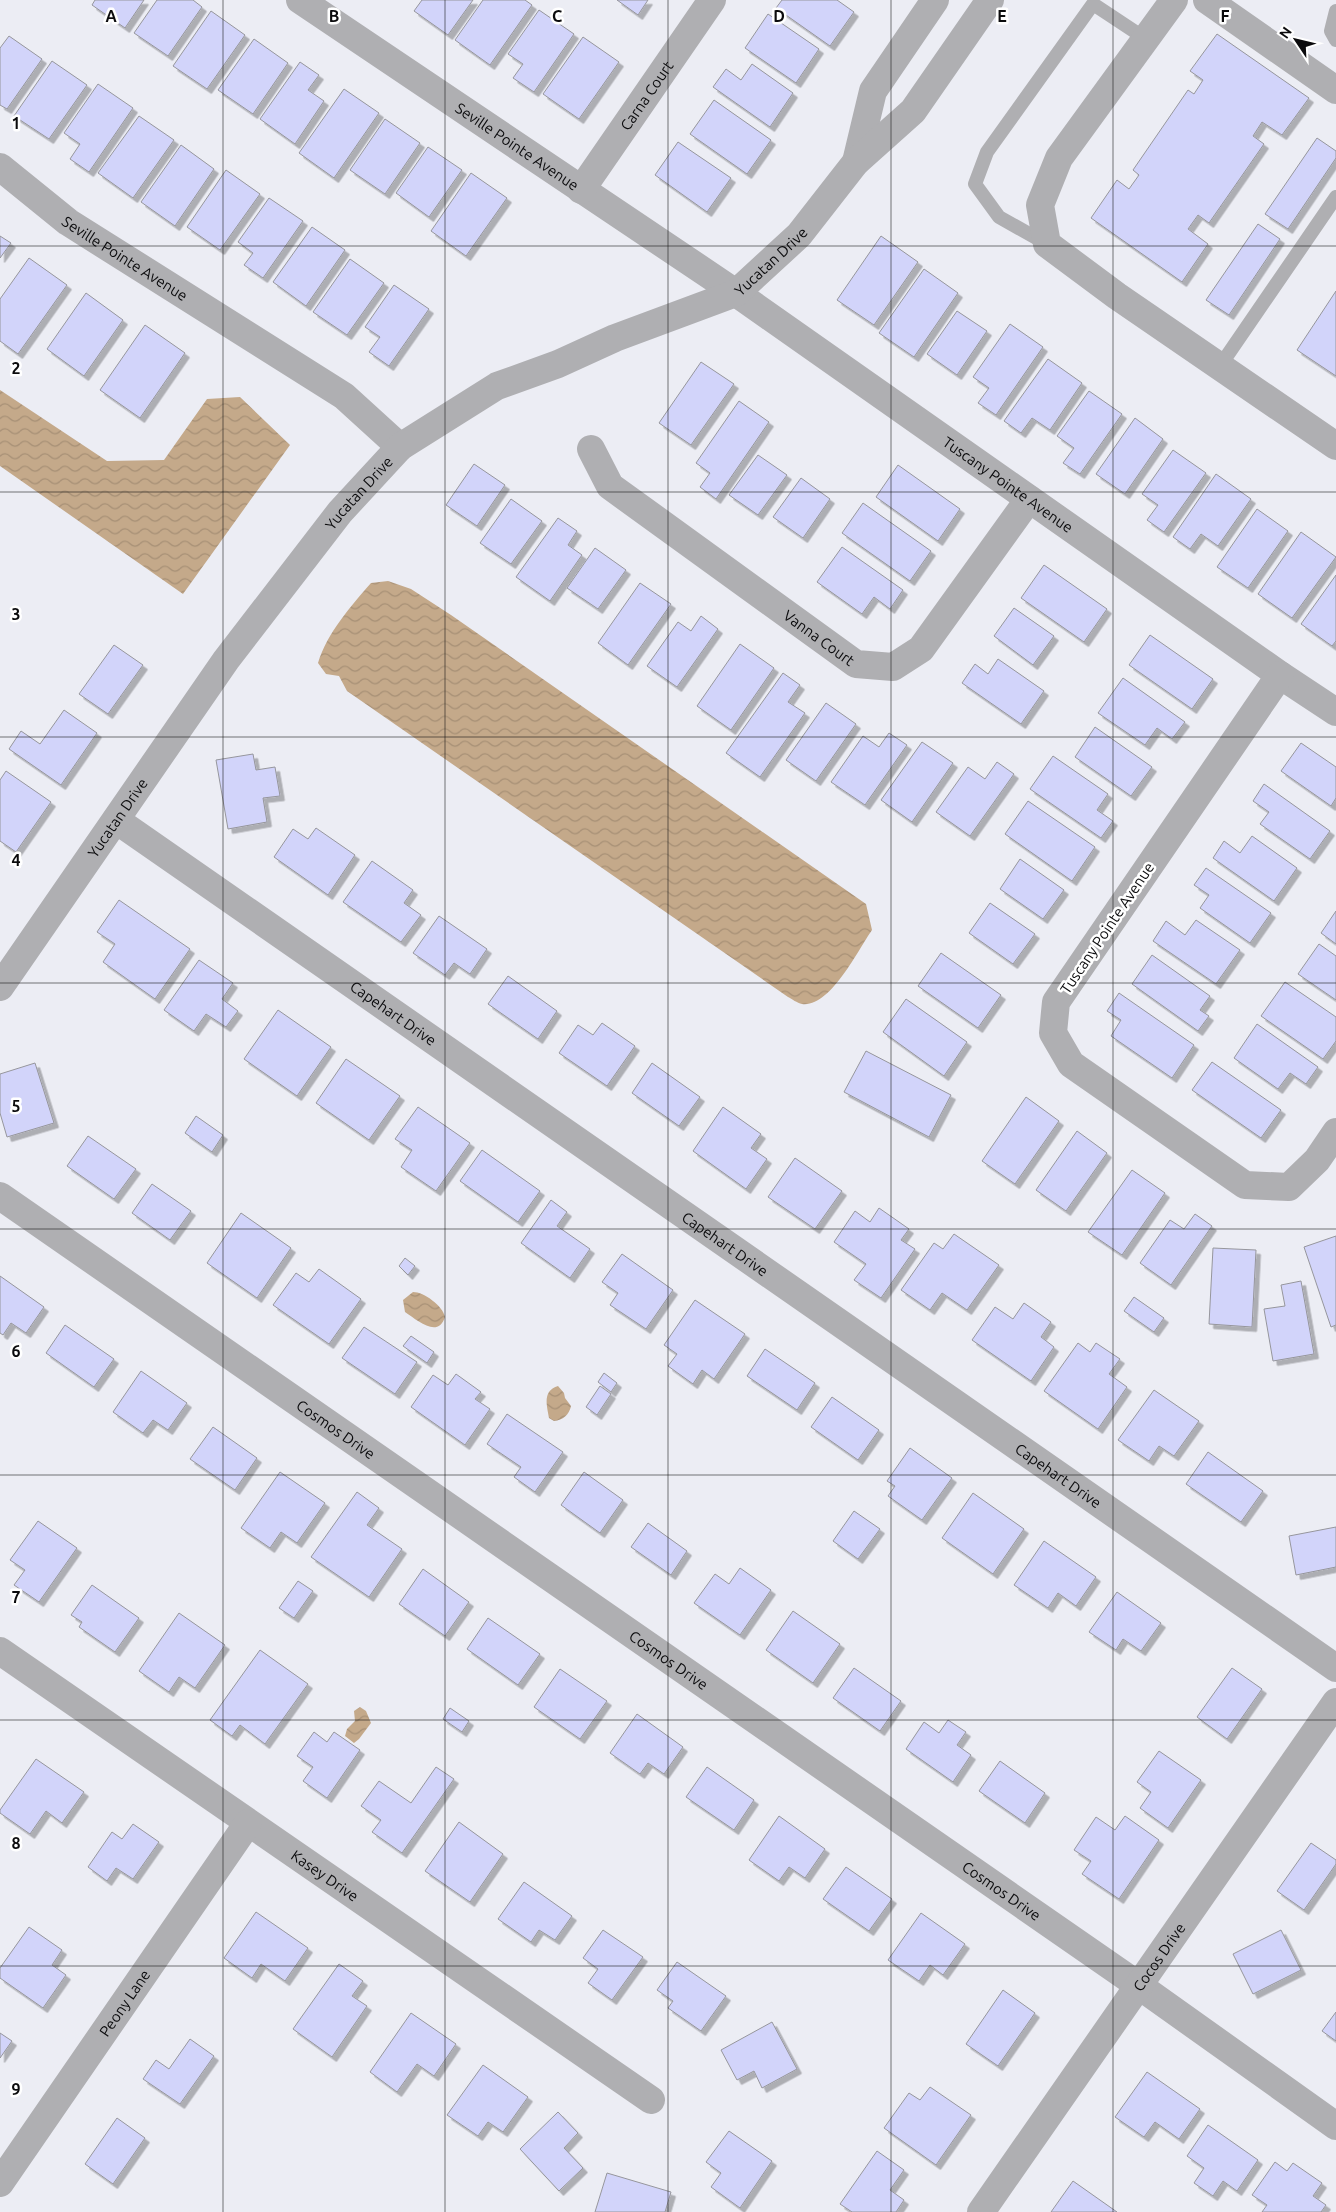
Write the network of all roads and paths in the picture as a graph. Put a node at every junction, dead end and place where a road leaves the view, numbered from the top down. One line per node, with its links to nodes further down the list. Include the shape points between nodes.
1 (300, 0): 13 (street, Seville Pointe Avenue)
2 (712, 0): 13 (street, Carna Court)
3 (936, 0): 11 (street, Yucatan Drive, via 873,91)
4 (990, 0): 11 (street, Yucatan Drive, via 913,111)
5 (1174, 0): 8 (street)
6 (1207, 0): 10 (street)
7 (1336, 11): 9 (lane, via 1331,31)
8 (1146, 39): 15 (street, via 1059,158 1040,205); 15 (lane, via 1093,4 987,152 975,184 999,217)
9 (1336, 40)
10 (1336, 90)
11 (856, 162): 16 (street, Yucatan Drive, via 799,235)
12 (0, 167): 19 (street, Seville Pointe Avenue, via 68,222 344,396)
13 (581, 190): 16 (street, Seville Pointe Avenue)
14 (1336, 198): 17 (lane)
15 (1047, 244): 17 (street)
16 (736, 293): 19 (street, Yucatan Drive, via 498,386); 21 (street, Tuscany Pointe Avenue)
17 (1220, 366): 18 (street)
18 (1336, 446)
19 (400, 447): 24 (street, Yucatan Drive, via 340,512 226,660)
20 (591, 449): 21 (street, Vanna Court, via 610,486 856,664 893,667 921,649)
21 (1029, 499): 22 (street, Tuscany Pointe Avenue)
22 (1280, 675): 23 (street, Tuscany Pointe Avenue); 26 (street, Tuscany Pointe Avenue, via 1056,1002 1053,1033 1071,1064 1245,1185 1289,1187 1317,1160)
23 (1336, 712)
24 (116, 820): 25 (street, Yucatan Drive); 29 (street, Capehart Drive)
25 (0, 987)
26 (1336, 1132)
27 (0, 1196): 32 (street, Cosmos Drive)
28 (0, 1651): 31 (street, Kasey Drive)
29 (1336, 1668)
30 (1336, 1702): 32 (street, Cocos Drive)
31 (248, 1824): 33 (street, Kasey Drive); 35 (street, Peony Lane)
32 (1138, 1985): 34 (street, Cosmos Drive); 36 (street, Cocos Drive)
33 (651, 2100)
34 (1336, 2126)
35 (0, 2183)
36 (981, 2212)

